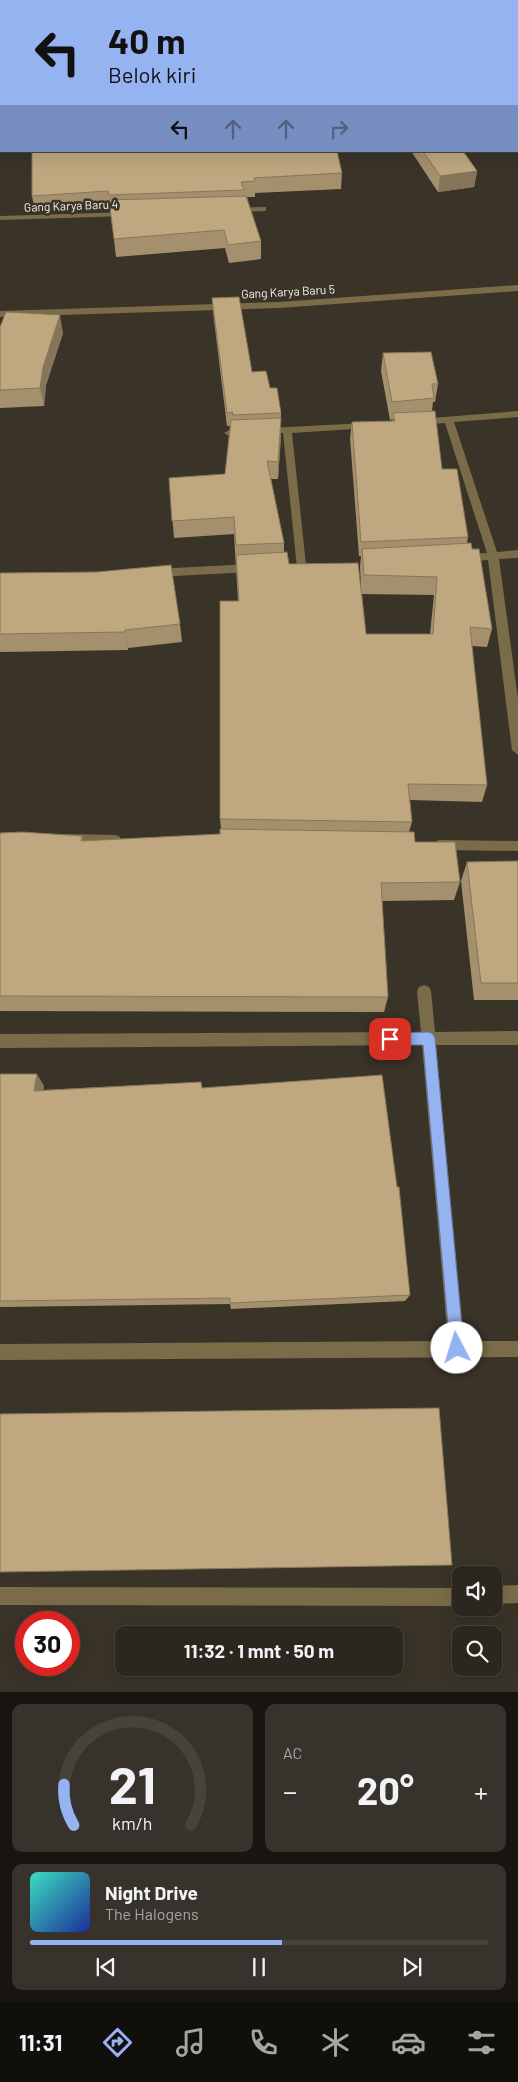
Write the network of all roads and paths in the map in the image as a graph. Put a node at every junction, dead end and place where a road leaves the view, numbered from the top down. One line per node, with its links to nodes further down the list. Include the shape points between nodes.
1 (263, 209): 2 (street)
2 (225, 210)
3 (139, 214): 4 (street, Gang Karya Baru 4)
4 (0, 218)
5 (518, 288): 6 (street, Gang Karya Baru 5, via 279,305)
6 (0, 314)
7 (518, 414): 8 (street)
8 (448, 419): 9 (street); 14 (street)
9 (412, 422)
10 (375, 425): 11 (street)
11 (287, 430): 12 (street); 16 (street)
12 (229, 433)
13 (518, 554): 14 (street)
14 (493, 556): 15 (street); 19 (street)
15 (454, 558)
16 (301, 566)
17 (262, 567): 18 (street)
18 (146, 573)
19 (518, 750)
20 (52, 839): 21 (street)
21 (132, 840)
22 (429, 845): 23 (street)
23 (518, 846)
24 (424, 991): 25 (street)
25 (429, 1038): 26 (street); 27 (street); 28 (street)
26 (518, 1038)
27 (0, 1041)
28 (457, 1348): 29 (street); 30 (street)
29 (518, 1349)
30 (0, 1352)
31 (518, 1594): 32 (street)
32 (502, 1595)
33 (0, 1596): 34 (street)
34 (452, 1597)

